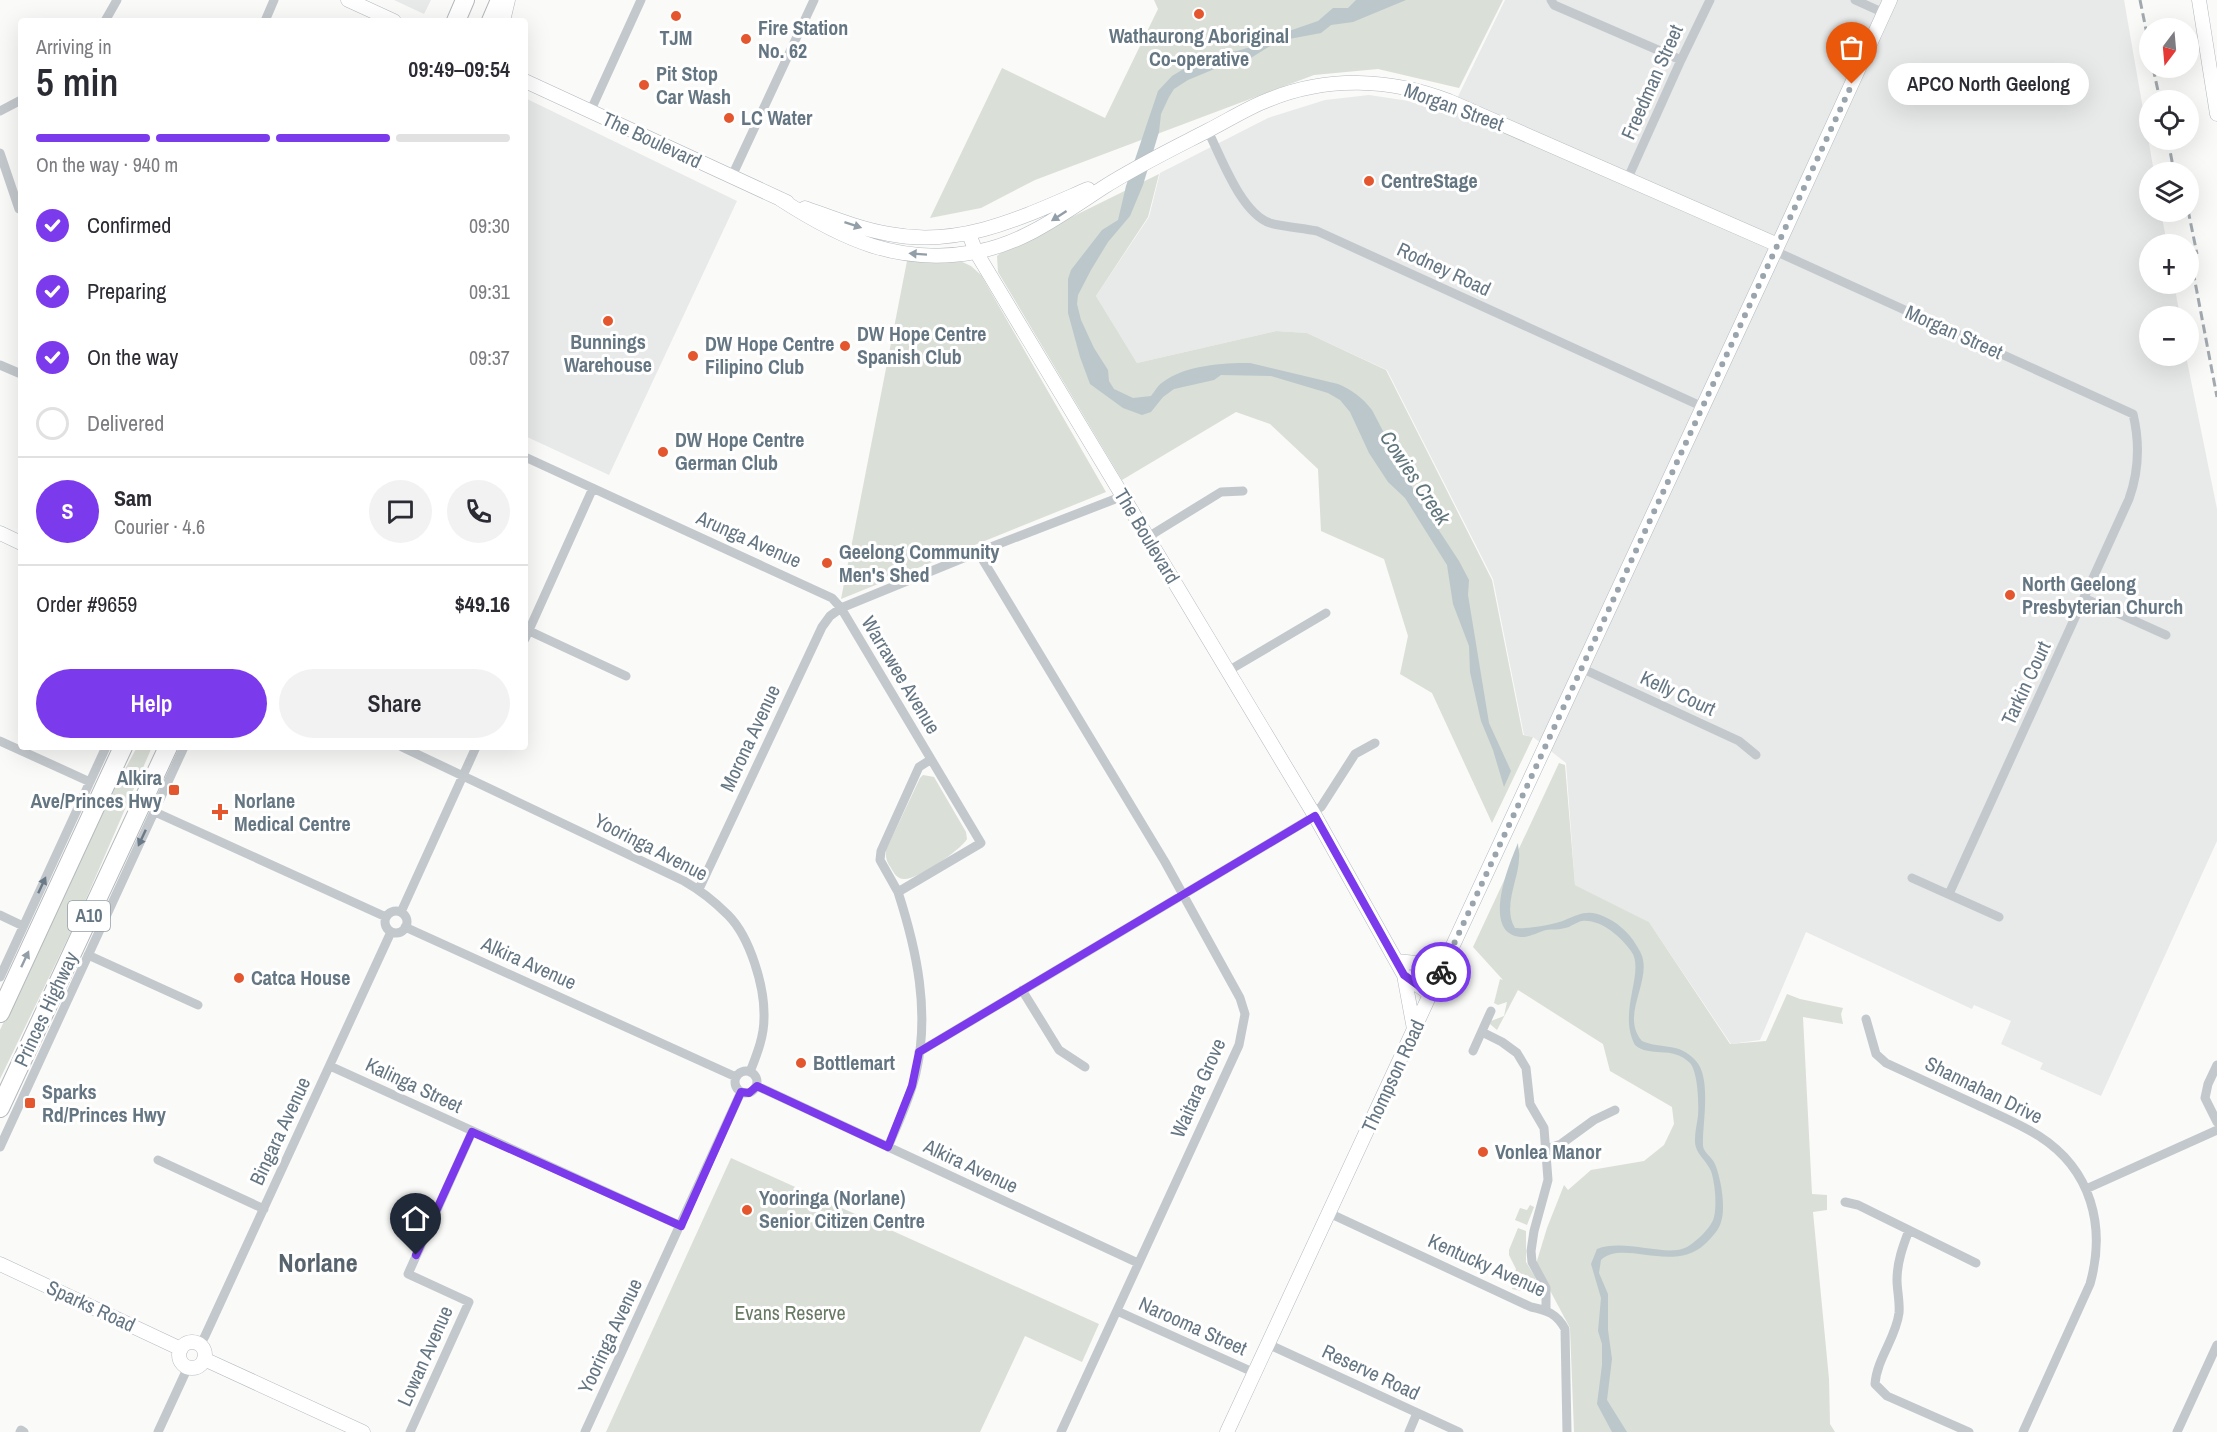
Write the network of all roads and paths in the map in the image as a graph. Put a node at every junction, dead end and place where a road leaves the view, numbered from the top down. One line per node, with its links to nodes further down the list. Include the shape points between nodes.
1 (117, 0): 14 (street)
2 (274, 0): 15 (street)
3 (348, 0): 16 (main road)
4 (465, 0): 17 (highway)
5 (500, 0): 18 (highway)
6 (508, 0): 19 (main road)
7 (641, 0): 24 (street)
8 (814, 0): 29 (street)
9 (1551, 0): 20 (street, via 1554,6)
10 (1710, 0): 20 (street, Freedman Street)
11 (1855, 0): 13 (street)
12 (2199, 0): 25 (main road)
13 (1887, 6): 34 (main road, Thompson Road)
14 (107, 18)
15 (266, 18)
16 (387, 18)
17 (457, 18)
18 (492, 18)
19 (504, 18)
20 (1681, 60): 30 (street, Freedman Street)
21 (528, 82): 24 (main road, The Boulevard)
22 (18, 102): 23 (street)
23 (0, 111)
24 (590, 111): 29 (main road, The Boulevard)
25 (2217, 114)
26 (1208, 131): 28 (main road, Morgan Street); 30 (main road, Morgan Street, via 1260,103 1298,90 1339,83 1377,83 1449,101); 38 (street, Rodney Road, via 1241,196 1253,213 1269,222 1317,231)
27 (0, 153): 32 (street)
28 (1126, 173): 33 (main road, Morgan Street, via 1013,221); 35 (main road, Morgan Street, one-way to 35, via 1039,228)
29 (732, 176): 31 (main road, The Boulevard)
30 (1627, 180): 34 (main road, Morgan Street)
31 (780, 199): 33 (main road, The Boulevard, one-way to 33, via 888,234 926,238); 35 (main road, The Boulevard, one-way to 31, via 912,254 873,246 832,231)
32 (18, 206)
33 (969, 234): 35 (main road)
34 (1777, 248): 38 (main road, Thompson Road); 39 (street, Morgan Street)
35 (976, 252): 43 (main road, The Boulevard)
36 (0, 365): 37 (street)
37 (18, 373)
38 (1702, 407): 54 (main road, Thompson Road)
39 (2133, 414): 48 (street, Tarkin Court, via 2136,477)
40 (528, 458): 41 (street, Arunga Avenue)
41 (593, 488): 49 (street, Arunga Avenue, via 829,595); 51 (street)
42 (1243, 491): 45 (street, via 1221,492)
43 (1123, 496): 45 (main road, The Boulevard); 47 (street)
44 (0, 533): 46 (main road)
45 (1148, 537): 55 (main road, The Boulevard)
46 (18, 542)
47 (978, 552): 49 (street); 76 (street, Waitara Grove)
48 (2084, 598): 53 (street); 77 (street, Tarkin Court)
49 (841, 608): 68 (street, Warrawee Avenue); 74 (street, Morona Avenue, via 822,627)
50 (1326, 613): 55 (street)
51 (528, 629)
52 (528, 634): 56 (street)
53 (2166, 636)
54 (1581, 668): 67 (street, Kelly Court, via 1739,741); 87 (main road, Thompson Road)
55 (1228, 671): 72 (main road, The Boulevard)
56 (626, 676)
57 (0, 741): 59 (street)
58 (1375, 743): 72 (street, via 1355,754)
59 (18, 749)
60 (20, 750): 70 (street)
61 (105, 750): 70 (street)
62 (122, 750): 94 (highway, Princes Highway / A10, one-way to 62)
63 (167, 750): 107 (highway, Princes Highway / A10)
64 (183, 750): 71 (street)
65 (408, 750): 69 (street, Yooringa Avenue)
66 (475, 750): 69 (street)
67 (1756, 755)
68 (930, 760): 75 (street, Warrawee Avenue, via 919,767 881,850 880,860); 75 (street, Warrawee Avenue, via 983,844)
69 (463, 776): 74 (street, Yooringa Avenue); 78 (street)
70 (90, 782): 82 (street, one-way to 70)
71 (154, 812): 80 (street); 85 (street, one-way to 85)
72 (1314, 814): 76 (street); 86 (main road, The Boulevard)
73 (1912, 878): 77 (street)
74 (699, 889): 103 (street, Yooringa Avenue, via 730,916 755,963 764,1018)
75 (898, 892): 99 (street, Warrawee Avenue, via 920,978 923,1027)
76 (1183, 894): 90 (street); 122 (street, Waitara Grove, via 1245,1014 1239,1045)
77 (1949, 894): 81 (street)
78 (400, 912): 80 (street, via 391,912); 83 (street, via 406,919)
79 (0, 915): 82 (street)
80 (386, 917): 84 (street, via 385,925)
81 (1999, 917)
82 (23, 926): 89 (street)
83 (405, 927): 84 (street, via 399,933); 104 (street, Alkira Avenue)
84 (391, 932): 101 (street, Bingara Avenue)
85 (88, 955): 92 (street); 112 (street)
86 (1397, 961): 87 (main road); 88 (main road, The Boulevard)
87 (1446, 961): 91 (main road, Thompson Road)
88 (1404, 975): 91 (main road, The Boulevard); 96 (main road)
89 (0, 977)
90 (1022, 990): 99 (street); 102 (street, via 1059,1050)
91 (1430, 994): 96 (main road, Thompson Road)
92 (198, 1005)
93 (1491, 1011): 97 (street)
94 (0, 1012)
95 (1866, 1019): 116 (street, Shannahan Drive, via 1876,1054 1886,1063 2040,1136 2079,1174)
96 (1414, 1029): 119 (main road, Thompson Road)
97 (1482, 1032): 98 (street); 114 (street, via 1517,1053 1526,1068 1530,1104 1544,1128)
98 (1473, 1051)
99 (919, 1052): 113 (street, Warrawee Avenue, via 912,1086)
100 (2217, 1065): 109 (street, via 2205,1098)
101 (330, 1066): 111 (street, Kalinga Street); 118 (street, Bingara Avenue)
102 (1084, 1068)
103 (750, 1071): 104 (street); 105 (street)
104 (736, 1077): 106 (street, via 736,1087)
105 (757, 1086): 106 (street, via 749,1093); 113 (street, Alkira Avenue)
106 (741, 1092): 120 (street, Yooringa Avenue)
107 (0, 1108)
108 (1615, 1110): 114 (street)
109 (2217, 1122)
110 (2217, 1130): 116 (street)
111 (472, 1132): 120 (street, Kalinga Street); 137 (street, Lowan Avenue, via 408,1274 469,1302)
112 (0, 1147)
113 (888, 1147): 122 (street, Alkira Avenue)
114 (1547, 1149): 125 (street, via 1548,1187 1531,1251 1545,1288)
115 (158, 1160): 118 (street)
116 (2086, 1189): 145 (street, Shannahan Drive, via 2094,1214 2096,1261 2090,1284)
117 (1845, 1202): 121 (street)
118 (264, 1209): 128 (street, Bingara Avenue)
119 (1329, 1214): 125 (street, Kentucky Avenue, via 1531,1307); 127 (main road, Thompson Road)
120 (681, 1226): 138 (street, Yooringa Avenue)
121 (1909, 1230): 123 (street); 144 (street, via 1899,1258 1899,1312 1875,1383 1887,1396)
122 (1138, 1263): 126 (street, Waitara Grove)
123 (1976, 1263)
124 (0, 1264): 130 (main road, Sparks Road)
125 (1546, 1310): 143 (street, Kentucky Avenue, via 1560,1319 1565,1329)
126 (1117, 1311): 133 (street, Narooma Street); 139 (street, Waitara Grove)
127 (1268, 1344): 133 (main road, Thompson Road); 134 (street, Reserve Road)
128 (200, 1345): 130 (main road, via 188,1343); 131 (main road)
129 (2216, 1348): 146 (street)
130 (182, 1349): 132 (main road, via 181,1359)
131 (204, 1359): 132 (main road, via 200,1365); 136 (main road)
132 (188, 1367): 135 (street)
133 (1255, 1373): 140 (main road, Thompson Road)
134 (1417, 1413): 141 (street); 142 (street, Reserve Road)
135 (158, 1432)
136 (363, 1432)
137 (410, 1432)
138 (585, 1432)
139 (1061, 1432)
140 (1227, 1432)
141 (1409, 1432)
142 (1459, 1432)
143 (1567, 1432)
144 (1969, 1432)
145 (2023, 1432)
146 (2177, 1432)

